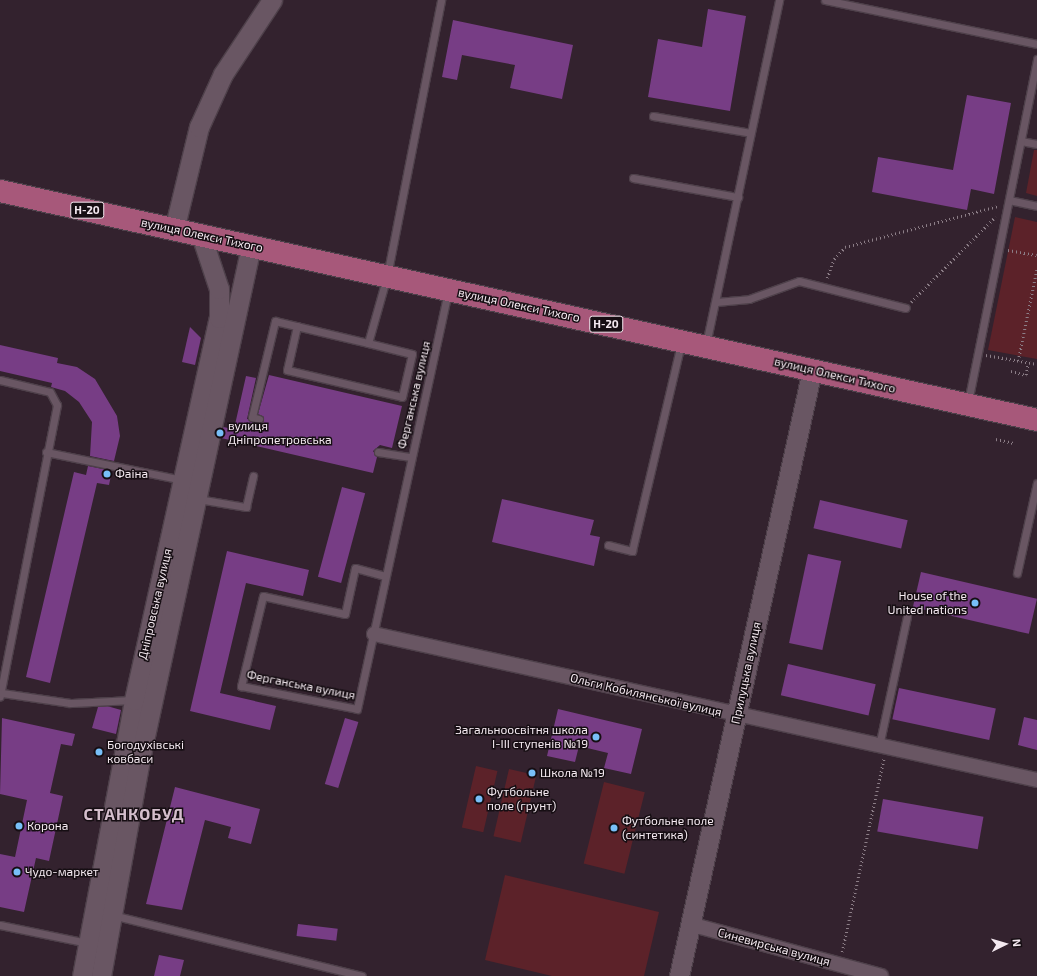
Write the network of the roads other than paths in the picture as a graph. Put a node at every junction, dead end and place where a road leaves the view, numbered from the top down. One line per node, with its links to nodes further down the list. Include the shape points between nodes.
1 (272, 0): 16 (street, via 223,74 199,127)
2 (441, 0): 19 (lane)
3 (779, 0): 8 (lane)
4 (825, 0): 5 (lane)
5 (1037, 44)
6 (1037, 59): 9 (lane)
7 (653, 116): 8 (lane)
8 (751, 133): 13 (lane)
9 (1021, 141): 10 (lane); 14 (lane)
10 (1037, 144)
11 (633, 178): 13 (lane)
12 (0, 191): 16 (main road, вулиця Олекси Тихого / Н-20)
13 (738, 197): 21 (lane)
14 (1009, 202): 15 (lane); 29 (lane)
15 (1037, 206)
16 (174, 230): 17 (main road, вулиця Олекси Тихого / Н-20)
17 (201, 235): 18 (main road, вулиця Олекси Тихого / Н-20); 37 (street, Дніпровська вулиця, via 219,289 219,318)
18 (251, 246): 19 (main road, вулиця Олекси Тихого / Н-20); 37 (street, Дніпровська вулиця)
19 (387, 276): 20 (main road, вулиця Олекси Тихого / Н-20); 25 (lane)
20 (448, 290): 24 (main road, вулиця Олекси Тихого / Н-20); 34 (lane, Ферганська вулиця)
21 (716, 302): 22 (lane, via 749,299 800,281); 26 (lane)
22 (906, 308)
23 (296, 326): 25 (lane); 25 (lane, via 287,370 402,398 412,354); 30 (lane, via 275,321 252,418)
24 (682, 341): 26 (main road, вулиця Олекси Тихого / Н-20); 38 (lane, via 632,551)
25 (368, 343)
26 (706, 346): 27 (main road, вулиця Олекси Тихого / Н-20)
27 (812, 370): 29 (main road, вулиця Олекси Тихого / Н-20); 45 (street, Прилуцька вулиця)
28 (0, 380): 32 (lane, via 50,392 57,405)
29 (967, 405): 31 (main road, вулиця Олекси Тихого / Н-20)
30 (259, 419)
31 (1037, 420)
32 (46, 452): 37 (lane); 43 (lane)
33 (378, 452): 34 (lane)
34 (411, 457): 40 (lane, Ферганська вулиця)
35 (252, 476): 37 (lane, via 246,507)
36 (1037, 483): 39 (lane)
37 (193, 487): 44 (street, Дніпровська вулиця)
38 (608, 546)
39 (1016, 573)
40 (385, 576): 42 (lane, Ферганська вулиця); 42 (lane, Ферганська вулиця, via 355,568 345,614 263,596 241,686 357,709)
41 (907, 616): 46 (lane)
42 (374, 634): 45 (street, Ольги Кобилянської вулиця)
43 (1, 695): 44 (lane, via 70,703)
44 (143, 702): 48 (street, Дніпровська вулиця)
45 (736, 716): 46 (street, Ольги Кобилянської вулиця); 49 (street, Прилуцька вулиця)
46 (882, 747): 47 (street, Ольги Кобилянської вулиця)
47 (1037, 780)
48 (103, 913): 51 (street, Дніпровська вулиця); 54 (lane)
49 (690, 924): 55 (street, Прилуцька вулиця); 56 (street, Синевирська вулиця)
50 (0, 925): 51 (lane)
51 (97, 944): 52 (street, Дніпровська вулиця); 53 (street, Дніпровська вулиця)
52 (82, 976)
53 (101, 976)
54 (362, 976)
55 (679, 976)
56 (881, 976)

